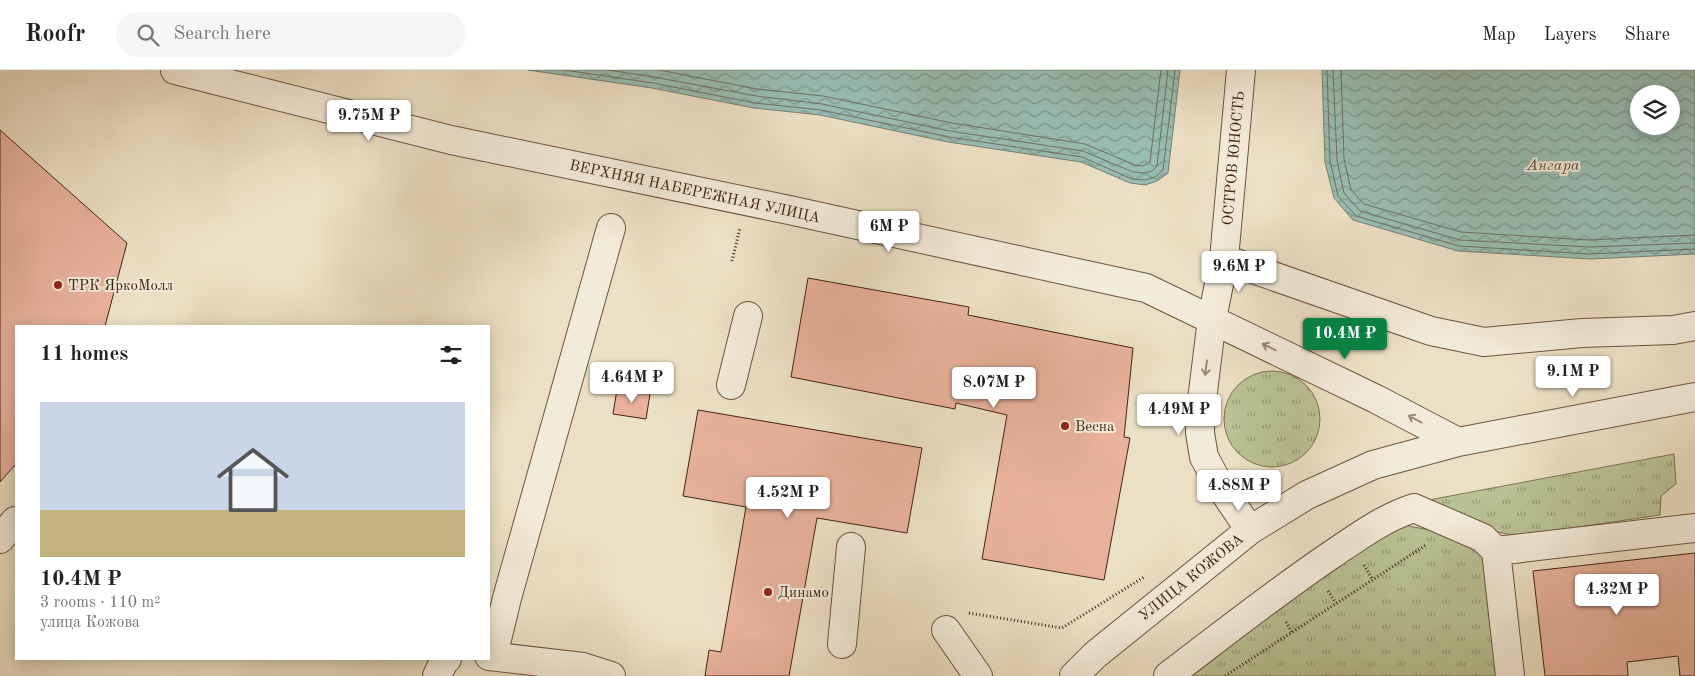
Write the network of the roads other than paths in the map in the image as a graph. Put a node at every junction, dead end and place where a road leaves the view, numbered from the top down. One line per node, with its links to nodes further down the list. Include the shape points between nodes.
1 (175, 70): 6 (street, ВЕРХНЯЯ НАБЕРЕЖНАЯ УЛИЦА, via 451,140 1146,288)
2 (1242, 70): 4 (street, ОСТРОВ ЮНОСТЬ)
3 (611, 228): 19 (street)
4 (1224, 259): 6 (street, ОСТРОВ ЮНОСТЬ); 7 (street, via 1431,331 1484,342)
5 (748, 316): 8 (street)
6 (1212, 319): 10 (street, ВЕРХНЯЯ НАБЕРЕЖНАЯ УЛИЦА, one-way to 6); 13 (street, ОСТРОВ ЮНОСТЬ, one-way to 13, via 1200,416 1204,457)
7 (1695, 326)
8 (731, 385)
9 (1695, 397): 10 (street, УЛИЦА КОЖОВА)
10 (1458, 442): 13 (street, УЛИЦА КОЖОВА, via 1373,465 1307,495)
11 (15, 521): 14 (street)
12 (1695, 528): 16 (street)
13 (1250, 530): 24 (street, УЛИЦА КОЖОВА)
14 (0, 539)
15 (851, 547): 18 (street)
16 (1496, 551): 25 (street, via 1483,538 1414,508 1397,514 1283,587); 26 (street)
17 (954, 621): 23 (street)
18 (842, 644)
19 (491, 656): 22 (street, via 583,667)
20 (445, 660): 21 (street)
21 (437, 676)
22 (611, 676)
23 (978, 676)
24 (1074, 676)
25 (1168, 676)
26 (1510, 676)

